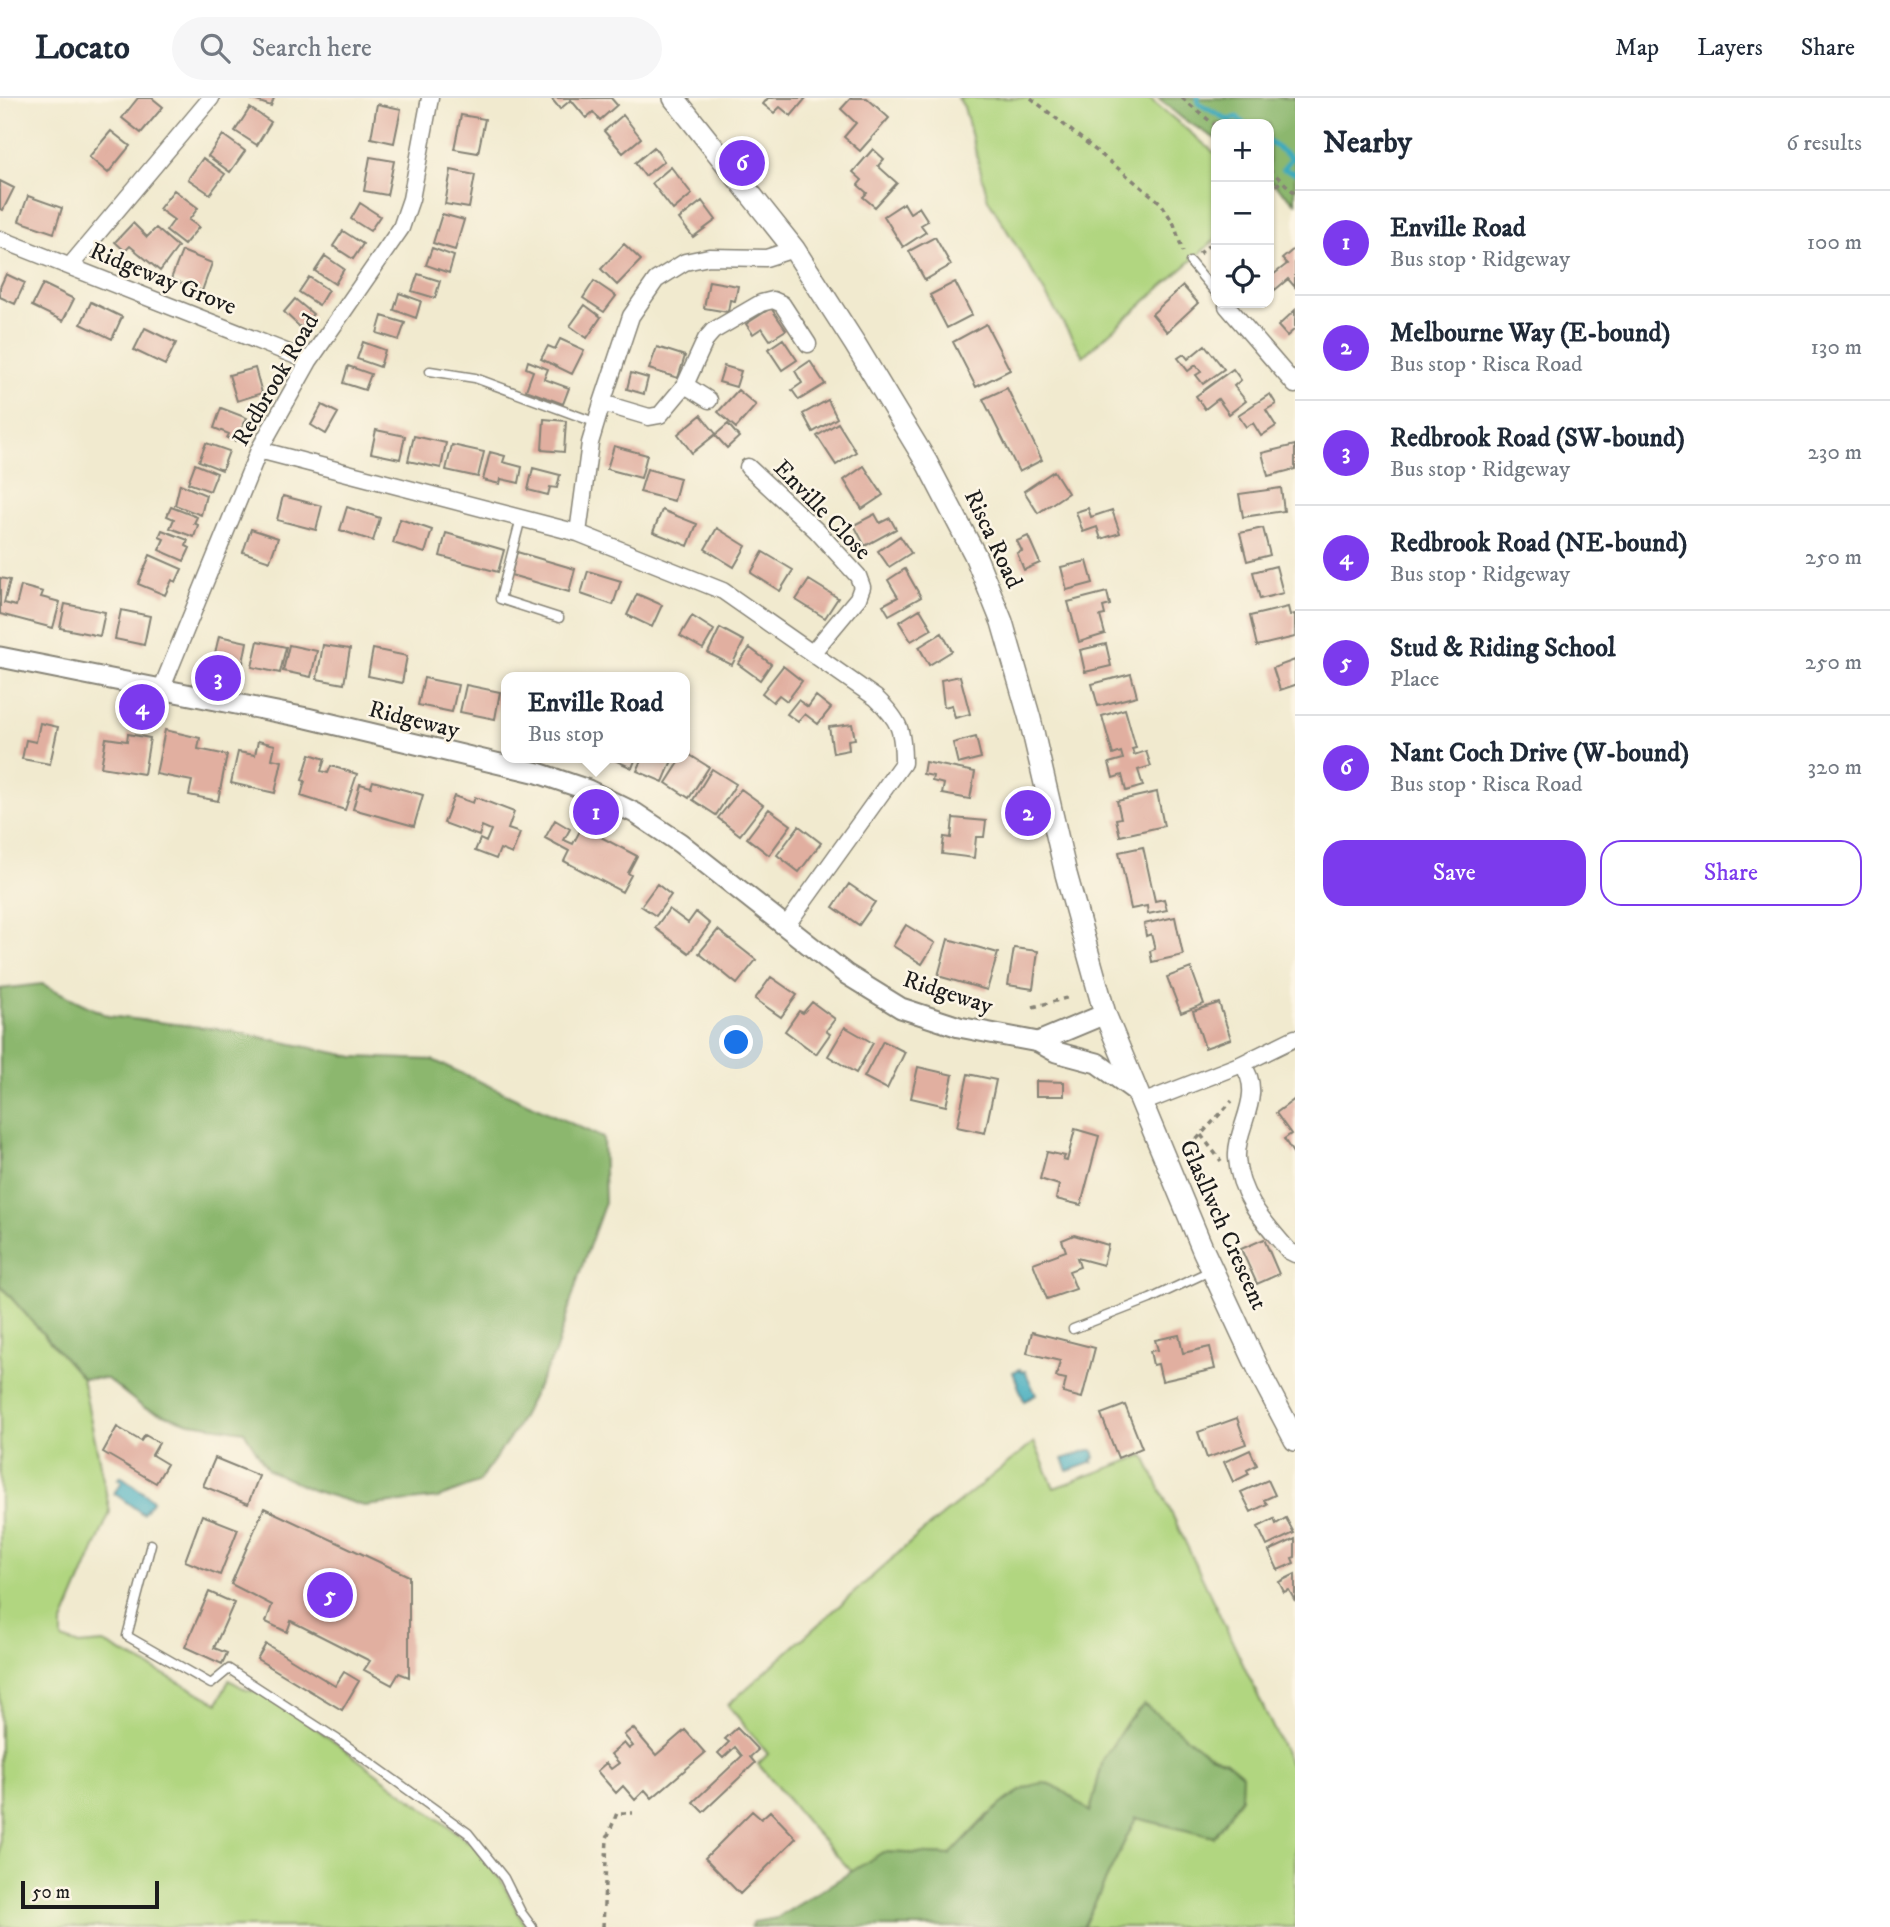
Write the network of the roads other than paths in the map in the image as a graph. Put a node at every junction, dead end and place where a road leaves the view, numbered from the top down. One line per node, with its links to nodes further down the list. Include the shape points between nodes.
1 (211, 98): 7 (street)
2 (430, 98): 11 (street, Redbrook Road, via 401,228)
3 (674, 98): 5 (main road, Risca Road)
4 (0, 239): 7 (street, Ridgeway Grove)
5 (794, 249): 16 (street, via 766,258 709,257 685,262 656,280 631,316); 27 (main road, Risca Road, via 927,463 975,555 1002,622 1030,719)
6 (1190, 262): 8 (lane)
7 (70, 266): 11 (street, Ridgeway Grove)
8 (1211, 287)
9 (1229, 308): 14 (street)
10 (808, 344): 13 (street, via 782,304 773,300 761,303 713,331)
11 (309, 361): 18 (street, Redbrook Road)
12 (430, 371): 17 (lane, via 474,378)
13 (685, 385): 15 (street); 16 (street, via 660,415 649,417)
14 (1295, 385)
15 (709, 400)
16 (602, 403): 17 (street)
17 (597, 423): 21 (street)
18 (259, 450): 20 (street); 25 (street, Redbrook Road)
19 (748, 467): 23 (street, Enville Close, via 817,531 858,576 862,587)
20 (521, 518): 21 (street); 22 (lane, via 500,599)
21 (578, 533): 23 (street, via 723,591)
22 (559, 618)
23 (813, 652): 26 (street, via 896,717 903,763)
24 (0, 657): 25 (street, Ridgeway)
25 (161, 690): 26 (street, Ridgeway, via 307,718 588,790 680,842)
26 (786, 926): 29 (street, Ridgeway, via 846,974 901,1008 959,1027)
27 (1105, 1014): 29 (street); 31 (main road, Risca Road)
28 (1295, 1038): 30 (street)
29 (1038, 1042): 32 (street, Ridgeway, via 1097,1063)
30 (1242, 1064): 32 (street); 33 (street, via 1249,1074 1251,1099 1236,1156 1242,1189 1261,1219)
31 (1126, 1066): 32 (main road, Glasllwch Crescent)
32 (1140, 1098): 34 (main road, Glasllwch Crescent)
33 (1295, 1254)
34 (1212, 1270): 35 (lane); 36 (main road, Glasllwch Crescent)
35 (1073, 1329)
36 (1295, 1440)
37 (151, 1544): 38 (lane, via 127,1636 211,1684 229,1669 340,1741 468,1833 504,1878)
38 (532, 1927)

